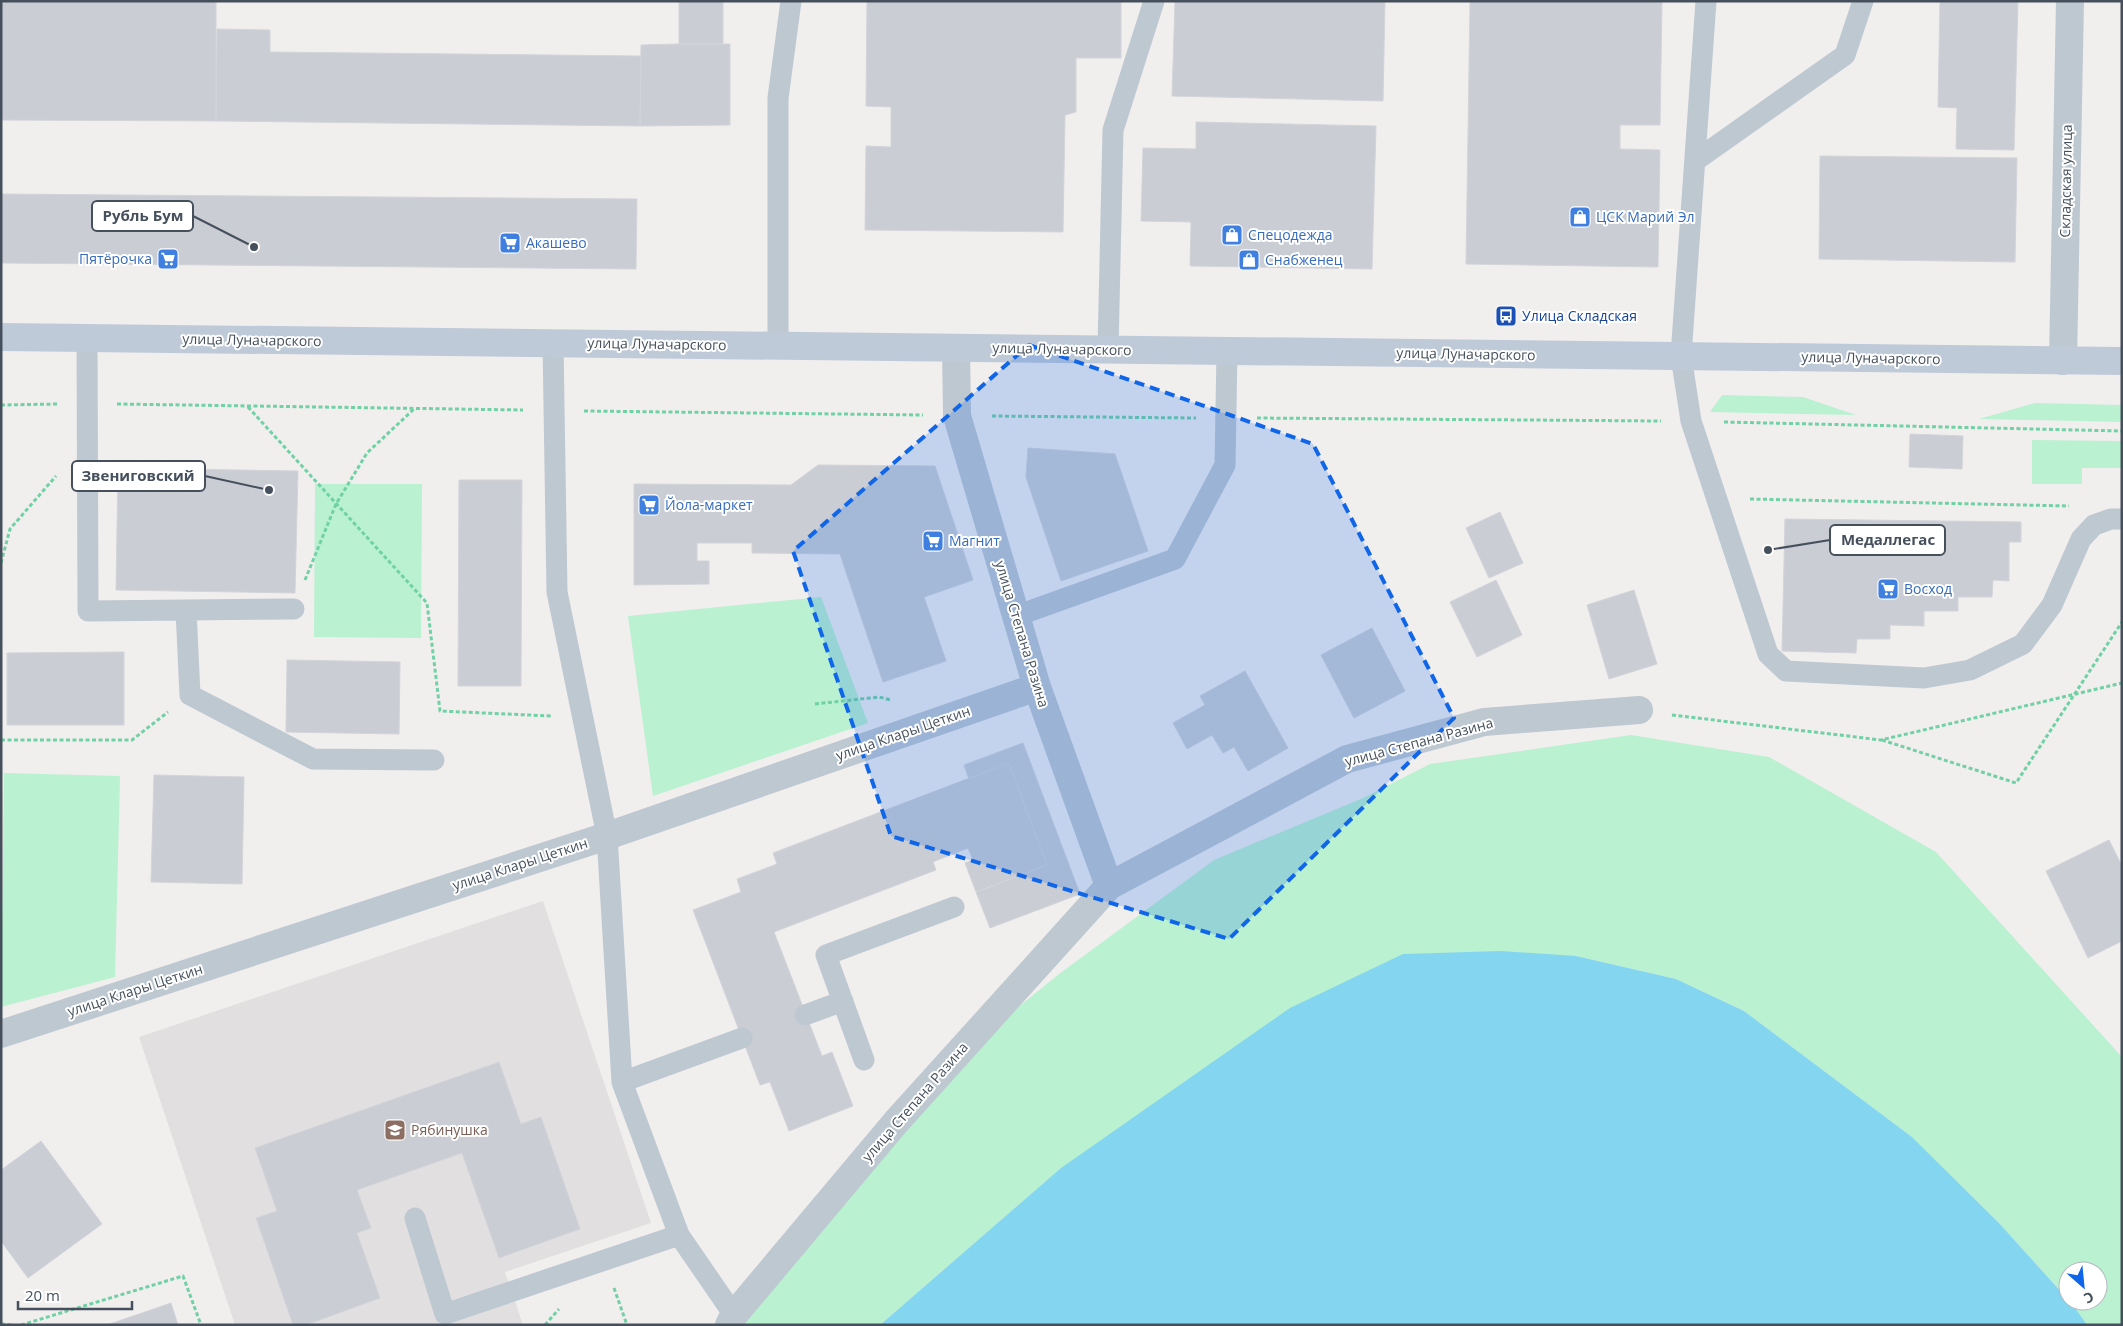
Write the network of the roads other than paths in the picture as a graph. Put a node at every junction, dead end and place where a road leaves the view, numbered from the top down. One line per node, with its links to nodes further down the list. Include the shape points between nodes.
1 (791, 1): 10 (lane, via 778,98)
2 (1154, 1): 12 (lane, via 1113,130)
3 (1706, 1): 6 (lane)
4 (1863, 1): 6 (lane, via 1845,55)
5 (2070, 1): 15 (street, Складская улица)
6 (1695, 161): 14 (lane)
7 (1, 336): 8 (main road, улица Луначарского)
8 (87, 338): 9 (main road, улица Луначарского); 19 (lane, via 88,611)
9 (553, 343): 10 (main road, улица Луначарского); 24 (lane, via 557,592)
10 (778, 346): 11 (main road, улица Луначарского)
11 (956, 348): 12 (main road, улица Луначарского); 20 (street, улица Степана Разина, via 957,416)
12 (1108, 349): 13 (main road, улица Луначарского)
13 (1227, 351): 14 (main road, улица Луначарского); 20 (lane, via 1225,465 1175,559)
14 (1681, 356): 15 (main road, улица Луначарского); 17 (lane, via 1691,421 1768,654 1786,671 1924,678 1970,670 2023,644 2052,605 2081,540 2094,525)
15 (2063, 361): 16 (main road, улица Луначарского)
16 (2122, 361)
17 (2122, 519)
18 (294, 609): 19 (lane)
19 (186, 610): 23 (lane, via 190,695 313,759)
20 (1016, 616): 21 (street, улица Степана Разина)
21 (1037, 687): 24 (street, улица Клары Цеткин); 25 (street, улица Степана Разина)
22 (1640, 710): 25 (street, улица Степана Разина, via 1484,722 1347,758)
23 (434, 760)
24 (607, 836): 29 (street, улица Клары Цеткин); 32 (lane)
25 (1109, 886): 35 (street, улица Степана Разина, via 896,1122)
26 (954, 907): 27 (lane, via 826,955)
27 (843, 1001): 28 (lane); 31 (lane)
28 (806, 1015)
29 (1, 1034)
30 (742, 1038): 32 (lane)
31 (864, 1060)
32 (622, 1082): 34 (lane)
33 (415, 1218): 34 (lane, via 445,1314)
34 (679, 1235): 35 (lane)
35 (731, 1320)

